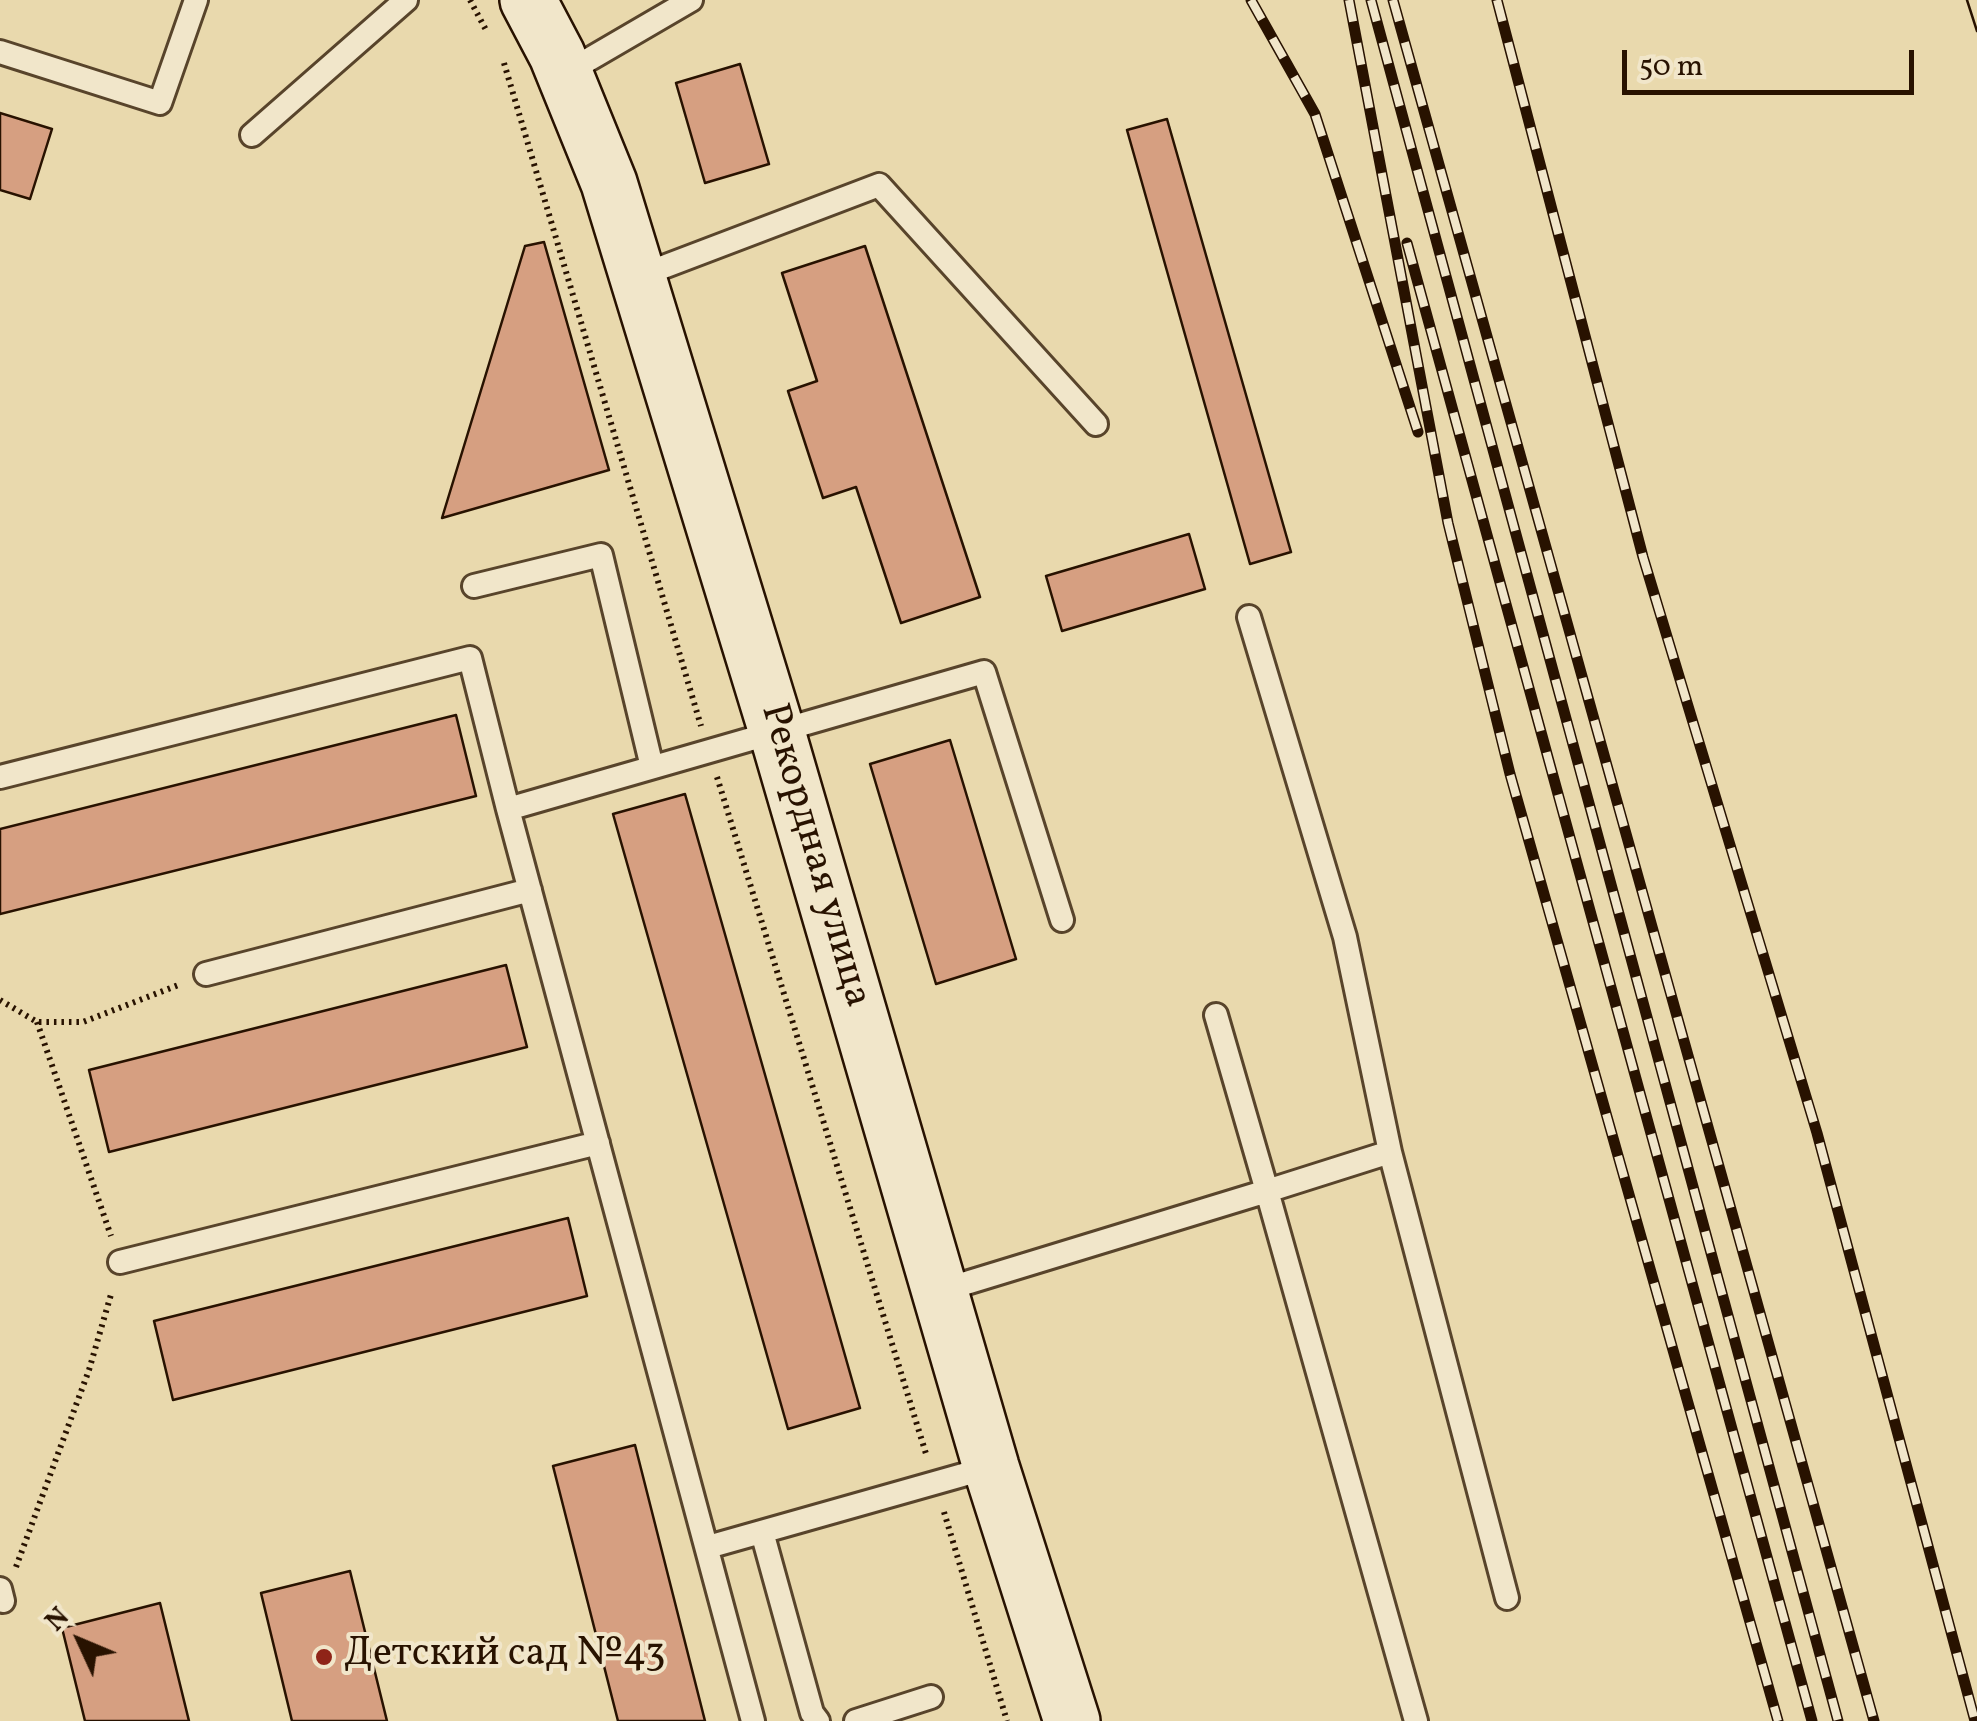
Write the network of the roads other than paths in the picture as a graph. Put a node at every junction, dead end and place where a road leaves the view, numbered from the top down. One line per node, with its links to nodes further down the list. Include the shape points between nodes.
1 (196, 0): 5 (lane, via 160,103)
2 (406, 0): 7 (lane)
3 (691, 0): 6 (lane)
4 (508, 16): 6 (main road, Рекордная улица)
5 (0, 52)
6 (564, 74): 8 (main road, Рекордная улица)
7 (252, 135)
8 (638, 277): 9 (lane, via 880,185); 12 (main road, Рекордная улица)
9 (1096, 424)
10 (474, 586): 13 (lane, via 601,555)
11 (1249, 617): 21 (lane, via 1344,937)
12 (777, 732): 13 (lane); 17 (lane, via 984,672); 24 (main road, Рекордная улица)
13 (652, 768): 15 (lane)
14 (0, 777): 15 (lane, via 470,658)
15 (508, 809): 16 (lane)
16 (530, 890): 18 (lane); 20 (lane)
17 (1062, 920)
18 (206, 974)
19 (1216, 1015): 22 (lane)
20 (598, 1143): 23 (lane); 27 (lane)
21 (1390, 1152): 22 (lane); 28 (lane)
22 (1267, 1191): 24 (lane); 34 (lane)
23 (120, 1262)
24 (940, 1292): 25 (main road, Рекордная улица)
25 (992, 1467): 26 (lane); 33 (main road, Рекордная улица)
26 (762, 1532): 27 (lane); 31 (lane)
27 (708, 1547): 30 (lane)
28 (1508, 1598)
29 (932, 1697): 32 (lane)
30 (753, 1721)
31 (818, 1721)
32 (856, 1721)
33 (1072, 1721)
34 (1416, 1721)

